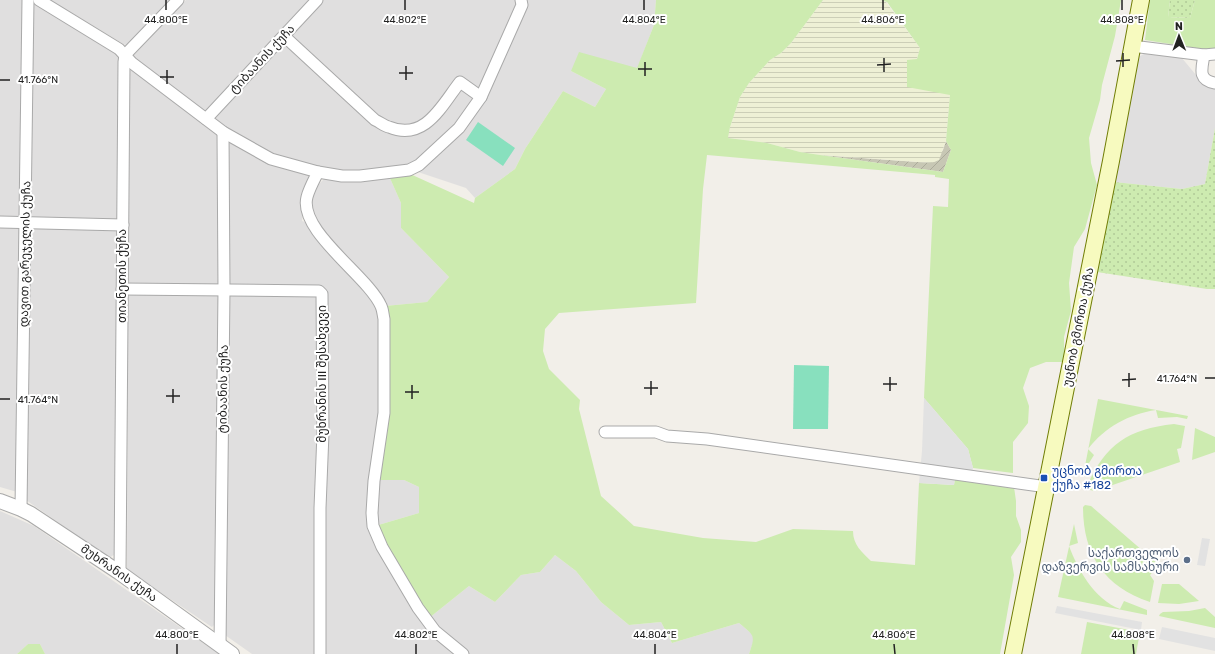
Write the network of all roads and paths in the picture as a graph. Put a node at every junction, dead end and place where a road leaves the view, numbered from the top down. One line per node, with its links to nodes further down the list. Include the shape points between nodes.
1 (28, 0): 17 (street, დავით გარეჯელის ქუჩა)
2 (39, 0): 10 (street)
3 (178, 0): 10 (street)
4 (317, 0): 7 (street, ტიბაანის ქუჩა)
5 (522, 0): 12 (street)
6 (1140, 0): 8 (main road, უცნობ გმირთა ქუჩა)
7 (284, 36): 12 (street, via 375,120 389,128 406,131 421,127 432,119 460,82); 13 (street, ტიბაანის ქუჩა)
8 (1132, 46): 9 (street); 22 (main road, უცნობ გმირთა ქუჩა)
9 (1209, 54): 11 (street, via 1202,74 1204,78)
10 (125, 55): 13 (street); 18 (street, თიანეთის ქუჩა)
11 (1215, 83)
12 (481, 97): 15 (street, via 459,128 419,166 409,170 360,176)
13 (206, 119): 14 (street)
14 (223, 132): 15 (street, via 271,159); 20 (street, ტიბაანის ქუჩა)
15 (318, 172): 29 (street, via 306,198 307,214 332,249 364,282 381,307 384,318 384,413 374,481 373,526 382,547 418,608 435,631)
16 (0, 222): 17 (street)
17 (25, 222): 18 (street); 24 (street, დავით გარეჯელის ქუჩა)
18 (123, 225): 19 (street, თიანეთის ქუჩა)
19 (122, 289): 20 (street, მუხრანის III შესახვევი); 25 (street, თიანეთის ქუჩა)
20 (224, 290): 26 (street, ტიბაანის ქუჩა); 28 (street, მუხრანის III შესახვევი, via 319,291 322,294)
21 (605, 432): 22 (street, via 656,432 668,436 707,439)
22 (1047, 486): 30 (main road, უცნობ გმირთა ქუჩა)
23 (0, 501): 24 (street, მუხრანის ქუჩა)
24 (21, 509): 25 (street, მუხრანის ქუჩა)
25 (120, 573): 26 (street, მუხრანის ქუჩა)
26 (220, 646): 27 (street, მუხრანის ქუჩა)
27 (232, 654)
28 (320, 654)
29 (463, 654)
30 (1013, 654)

